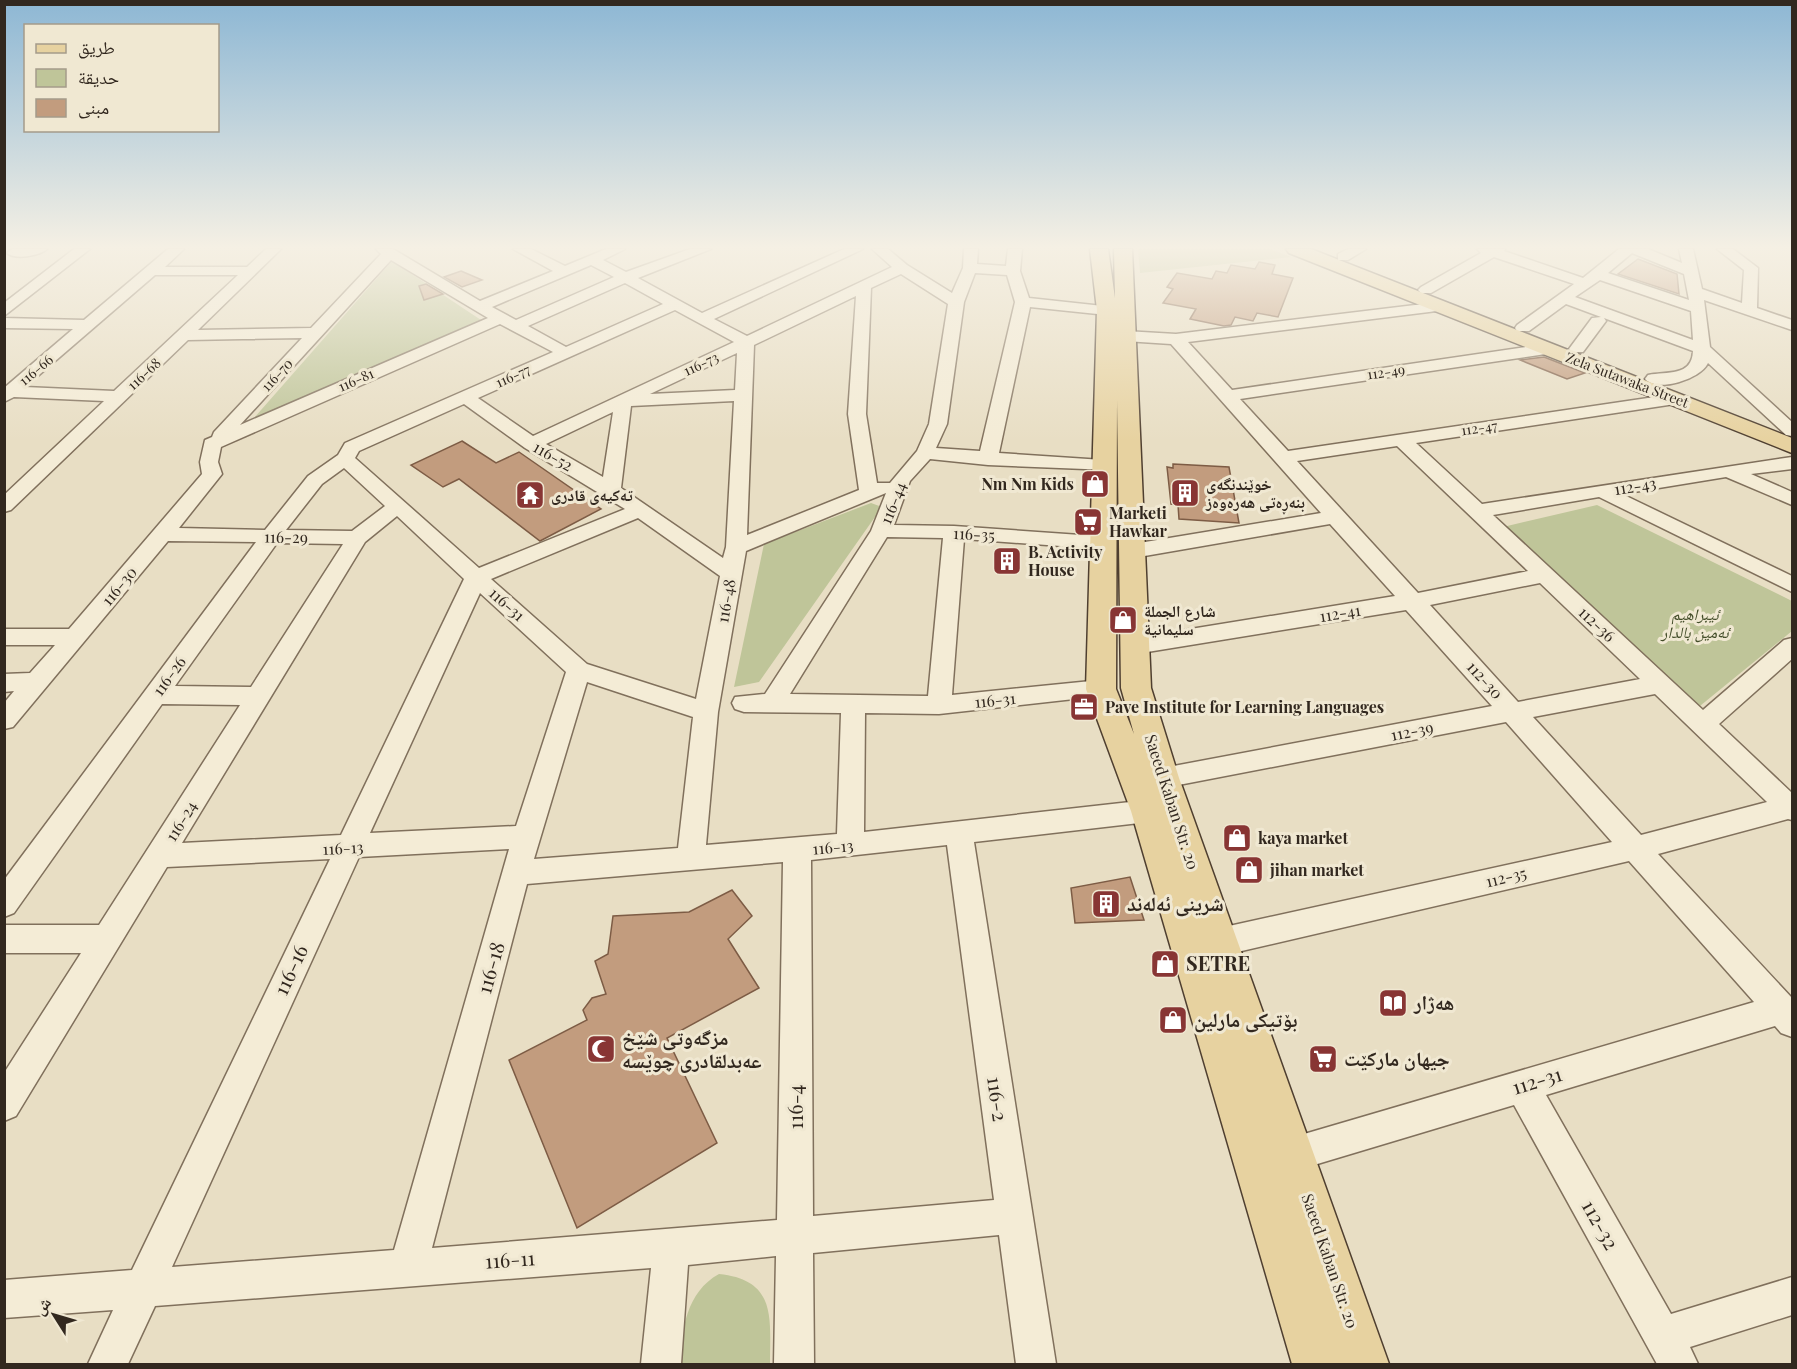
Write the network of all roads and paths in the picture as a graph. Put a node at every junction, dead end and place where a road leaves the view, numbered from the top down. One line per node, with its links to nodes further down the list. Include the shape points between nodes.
1 (104, 313): 27 (street, 116-66)
2 (209, 313): 31 (street, 116-68)
3 (333, 313): 30 (street, 116-70)
4 (490, 313): 25 (street)
5 (532, 313): 25 (street, 116-81)
6 (657, 313): 38 (street, 116-77)
7 (690, 313): 23 (street)
8 (715, 313): 23 (street)
9 (808, 313): 33 (street, 116-73)
10 (863, 313): 64 (street, via 857,414)
11 (954, 313): 53 (street, 116-44, via 938,424)
12 (1021, 313): 55 (street)
13 (1047, 313): 34 (street)
14 (1110, 313): 34 (main road, Saeed Kaban Str. 20)
15 (1118, 313): 34 (main road, Saeed Kaban Str. 20)
16 (1391, 313): 32 (street)
17 (1455, 313): 36 (main road, Zela Sutawaka Street)
18 (1485, 313): 29 (main road, Zela Sutawaka Street)
19 (1542, 313): 29 (street)
20 (1604, 313): 35 (street)
21 (1699, 313): 35 (street)
22 (1761, 313): 28 (street)
23 (701, 319): 33 (street)
24 (1598, 321): 37 (street)
25 (508, 322): 38 (street); 49 (street, 116-81)
26 (4, 323): 27 (street)
27 (90, 325): 40 (street, 116-66)
28 (1792, 325)
29 (1522, 327): 37 (main road, Zela Sutawaka Street)
30 (316, 333): 31 (street); 49 (street, 116-70)
31 (186, 335): 43 (street, 116-68)
32 (1176, 339): 34 (street); 42 (street, 112-30)
33 (746, 342): 41 (street, 116-48); 46 (street, 116-73)
34 (1116, 344): 57 (main road, Saeed Kaban Str. 20); 77 (main road, Saeed Kaban Str. 20)
35 (1701, 348): 39 (street, via 1703,358 1699,367 1689,373); 47 (street)
36 (1546, 349): 42 (street, 112-49); 45 (main road, Zela Sutawaka Street)
37 (1577, 349): 39 (main road, Zela Sutawaka Street)
38 (566, 353): 44 (street, 116-77)
39 (1654, 379): 47 (main road, Zela Sutawaka Street)
40 (7, 395): 43 (street)
41 (744, 395): 46 (street); 76 (street, 116-48)
42 (1225, 396): 54 (street, 112-30)
43 (121, 397): 59 (street, 116-68)
44 (466, 397): 50 (street, 116-52); 52 (street, 116-77)
45 (1675, 399): 48 (street, 112-47); 51 (main road, Zela Sutawaka Street)
46 (623, 401): 50 (street, 116-73); 62 (street)
47 (1792, 431)
48 (1401, 439): 54 (street, 112-47); 69 (street, 112-36)
49 (212, 444): 73 (street, 116-30, via 212,474)
50 (532, 444): 62 (street, 116-52)
51 (1792, 446)
52 (349, 453): 67 (street, 116-31); 74 (street, 116-26, via 315,480)
53 (925, 453): 55 (street); 60 (street, 116-44)
54 (1282, 457): 70 (street, 112-30)
55 (988, 459): 57 (street)
56 (1792, 463): 58 (street, 112-43)
57 (1103, 466): 77 (main road, Saeed Kaban Str. 20)
58 (1727, 471): 63 (street, 112-43); 65 (street)
59 (40, 473): 61 (street); 66 (street, 116-68)
60 (901, 479): 64 (street); 71 (street, 116-44)
61 (4, 484)
62 (611, 490): 68 (street, 116-52)
63 (1601, 491): 69 (street, 112-43); 81 (street)
64 (869, 493): 76 (street)
65 (1792, 499)
66 (4, 506)
67 (397, 506): 75 (street); 80 (street, 116-31)
68 (639, 510): 78 (street, 116-52); 80 (street)
69 (1477, 511): 79 (street, 112-36)
70 (1338, 516): 77 (street, 116-35); 82 (street, 112-30)
71 (881, 531): 72 (street, 116-35); 95 (street, 116-44)
72 (954, 532): 77 (street, 116-35); 97 (street)
73 (163, 534): 74 (street, 116-29); 84 (street, 116-30)
74 (271, 536): 75 (street, 116-29); 92 (street, 116-26)
75 (357, 538): 93 (street, 116-24)
76 (736, 547): 78 (street, 116-48)
77 (1118, 547): 85 (main road, Saeed Kaban Str. 20); 91 (main road, Saeed Kaban Str. 20)
78 (731, 573): 98 (street, 116-48)
79 (1544, 575): 82 (street, 112-41); 90 (street, 112-36)
80 (476, 577): 87 (street, 116-31); 108 (street, 116-16)
81 (1792, 585)
82 (1413, 600): 85 (street, 112-41); 99 (street, 112-30)
83 (4, 637): 84 (street)
84 (75, 637): 88 (street, 116-30)
85 (1135, 646): 102 (main road, Saeed Kaban Str. 20, via 1136,688)
86 (1792, 646): 101 (street)
87 (579, 670): 98 (street, 116-31); 106 (street, 116-18)
88 (37, 682): 89 (street); 100 (street, 116-30)
89 (4, 683)
90 (1660, 684): 99 (street, 112-39); 101 (street, 112-36)
91 (1101, 689): 97 (street, 116-31); 104 (main road, Saeed Kaban Str. 20)
92 (156, 694): 93 (street); 114 (street, 116-26)
93 (259, 696): 111 (street, 116-24)
94 (744, 703): 95 (street, 116-31)
95 (771, 704): 96 (street, 116-31)
96 (853, 705): 97 (street, 116-31); 107 (street)
97 (939, 705)
98 (706, 712): 112 (street, 116-48)
99 (1513, 712): 102 (street, 112-39); 109 (street, 112-30)
100 (4, 720)
101 (1703, 724): 103 (street, 112-36)
102 (1163, 778): 117 (main road, Saeed Kaban Str. 20)
103 (1791, 808): 109 (street, 112-35)
104 (1148, 811): 105 (street, 116-13); 134 (main road, Saeed Kaban Str. 20)
105 (958, 833): 107 (street, 116-13); 122 (street, 116-2)
106 (526, 837): 108 (street, 116-13); 113 (street, 116-18)
107 (850, 845): 110 (street, 116-13)
108 (347, 848): 111 (street, 116-13); 126 (street, 116-16)
109 (1636, 848): 117 (street, 112-35); 118 (street, 112-30)
110 (796, 850): 112 (street, 116-13); 123 (street, 116-4)
111 (160, 856): 116 (street, 116-24)
112 (691, 859): 113 (street, 116-13)
113 (518, 873): 125 (street, 116-18)
114 (4, 904)
115 (4, 939): 116 (street)
116 (107, 939): 120 (street, 116-24)
117 (1220, 942): 121 (main road, Saeed Kaban Str. 20)
118 (1787, 1015): 119 (street, 112-31)
119 (1522, 1086): 121 (street, 112-31); 129 (street, 112-32)
120 (4, 1104)
121 (1294, 1154): 135 (main road, Saeed Kaban Str. 20)
122 (1014, 1216): 123 (street, 116-11); 133 (street, 116-2)
123 (795, 1235): 124 (street, 116-11); 132 (street, 116-4)
124 (671, 1248): 125 (street, 116-11); 131 (street)
125 (408, 1268): 126 (street, 116-11)
126 (146, 1288): 128 (street, 116-11); 130 (street, 116-16)
127 (1792, 1296): 129 (street)
128 (4, 1299)
129 (1670, 1350)
130 (108, 1365)
131 (661, 1365)
132 (794, 1365)
133 (1036, 1365)
134 (1316, 1365)
135 (1365, 1365)

